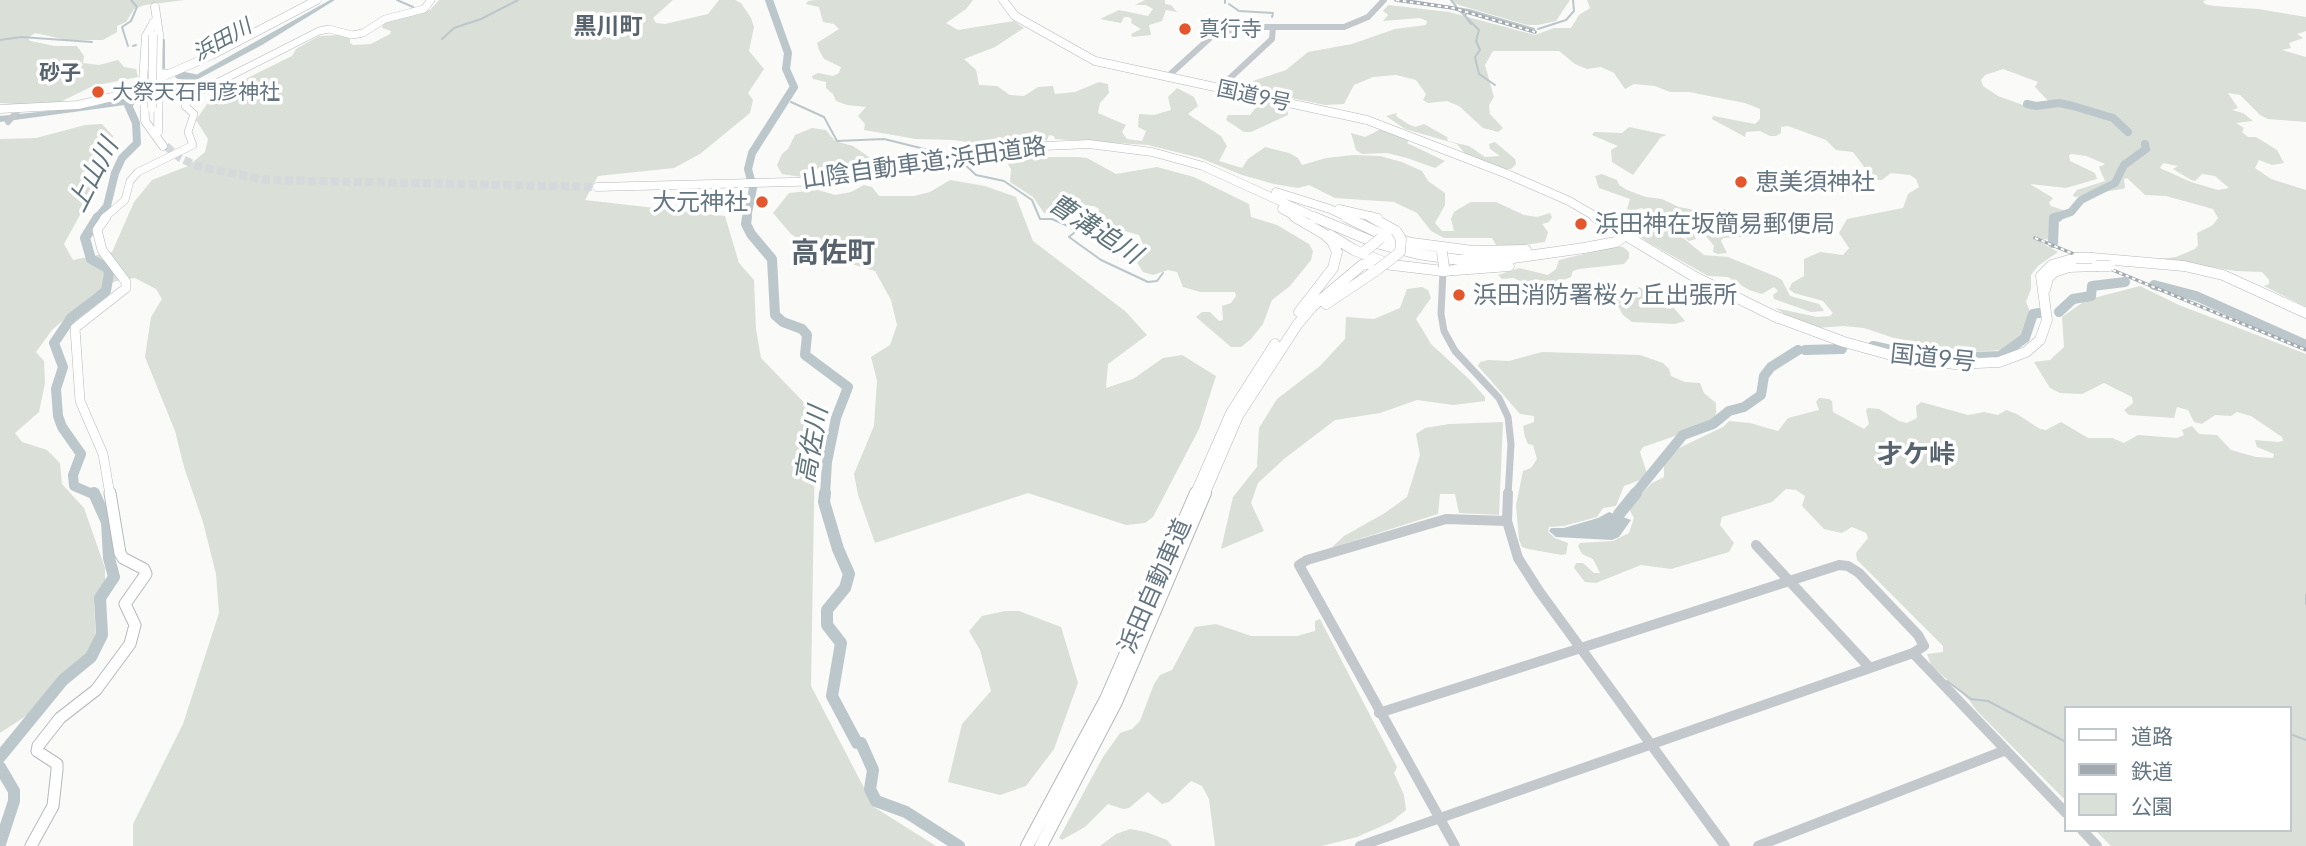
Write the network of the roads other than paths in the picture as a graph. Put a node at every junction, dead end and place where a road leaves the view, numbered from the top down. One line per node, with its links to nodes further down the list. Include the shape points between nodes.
1 (317, 0): 9 (highway)
2 (431, 0): 49 (main road, via 424,9 385,19 362,33 319,31 191,96 185,106 194,114 187,132 193,145 138,172 125,200 97,230 102,250 127,282 126,288 75,328 80,401 103,454 120,553 146,575 125,604 135,625 130,643 96,690 60,718 38,746 37,751 57,764 57,771 53,806)
3 (1003, 0): 7 (highway, 国道9号, via 1015,16 1084,56)
4 (1381, 3): 5 (street, via 1361,21 1344,27)
5 (1273, 27): 7 (street, via 1236,28 1210,38); 8 (street, via 1272,39)
6 (153, 35): 6 (highway, via 155,6 154,22); 9 (highway); 9 (highway); 11 (highway, bridge)
7 (1166, 78): 16 (highway, 国道9号, via 1367,120)
8 (1229, 79)
9 (150, 82): 11 (highway); 11 (highway); 12 (highway, via 86,104)
10 (0, 108): 12 (highway)
11 (152, 108): 11 (highway, via 149,129 164,146 158,132)
12 (17, 110): 13 (street)
13 (8, 122)
14 (1089, 144): 15 (highway, 山陰自動車道;浜田道路); 17 (highway, 山陰自動車道;浜田道路, via 985,150 865,176 791,183); 20 (highway, via 1177,155)
15 (1165, 155): 18 (highway); 25 (highway, 山陰自動車道;浜田道路, via 1214,170 1390,247 1459,260)
16 (1516, 178): 19 (highway, 国道9号); 21 (highway, 国道9号, via 1610,226)
17 (597, 187)
18 (1277, 206): 24 (highway); 32 (highway, via 1324,234 1338,252 1334,268)
19 (1599, 224): 21 (highway, 国道9号); 22 (highway, via 1606,234)
20 (1389, 235): 23 (highway); 24 (highway, bridge); 33 (highway, bridge, via 1402,244 1400,252 1338,293)
21 (1622, 240): 22 (highway); 25 (highway); 25 (highway); 28 (highway, via 1529,263); 30 (highway, 国道9号, via 1703,286 1779,318 1882,354 1935,363 1980,365 2007,360 2034,347 2047,324)
22 (1587, 241): 23 (highway, via 1520,251)
23 (1439, 250): 28 (highway, bridge)
24 (1363, 253): 27 (highway); 32 (highway)
25 (1524, 257)
26 (2094, 262): 29 (highway, 国道9号, bridge, via 2188,270); 29 (highway, 国道9号, via 2184,266); 30 (highway, 国道9号, via 2054,272); 30 (highway, 国道9号, bridge, via 2076,258 2057,262 2043,272)
27 (1418, 269): 28 (highway); 33 (highway, via 1376,263 1356,268 1312,307)
28 (1443, 269): 34 (street, via 1444,331 1455,351 1499,398 1508,417)
29 (2247, 285): 31 (highway, 国道9号)
30 (2043, 296)
31 (2306, 313)
32 (1286, 328): 36 (highway, 浜田自動車道, via 1231,413)
33 (1273, 359): 36 (highway, 浜田自動車道, via 1238,416)
34 (1507, 521): 38 (street, via 1524,571); 42 (street, via 1446,519 1300,564)
35 (1756, 545): 37 (street)
36 (1177, 550): 41 (highway, via 1170,588 1136,668); 41 (highway, via 1151,583 1115,662)
37 (1790, 580): 38 (street); 39 (street, via 1835,565 1852,569 1921,638 1924,646); 40 (street)
38 (1581, 648): 42 (street); 43 (street)
39 (1913, 653): 40 (street); 44 (street)
40 (1870, 668): 43 (street)
41 (1111, 701): 45 (highway)
42 (1379, 713): 47 (street)
43 (1652, 745): 47 (street); 54 (street)
44 (2006, 750): 46 (street); 55 (street)
45 (1071, 779): 50 (highway); 51 (highway)
46 (2064, 811)
47 (1439, 818): 52 (street); 53 (street)
48 (2084, 832): 56 (street)
49 (31, 846)
50 (1027, 846)
51 (1041, 846)
52 (1360, 846)
53 (1455, 846)
54 (1725, 846)
55 (1758, 846)
56 (2097, 846)

